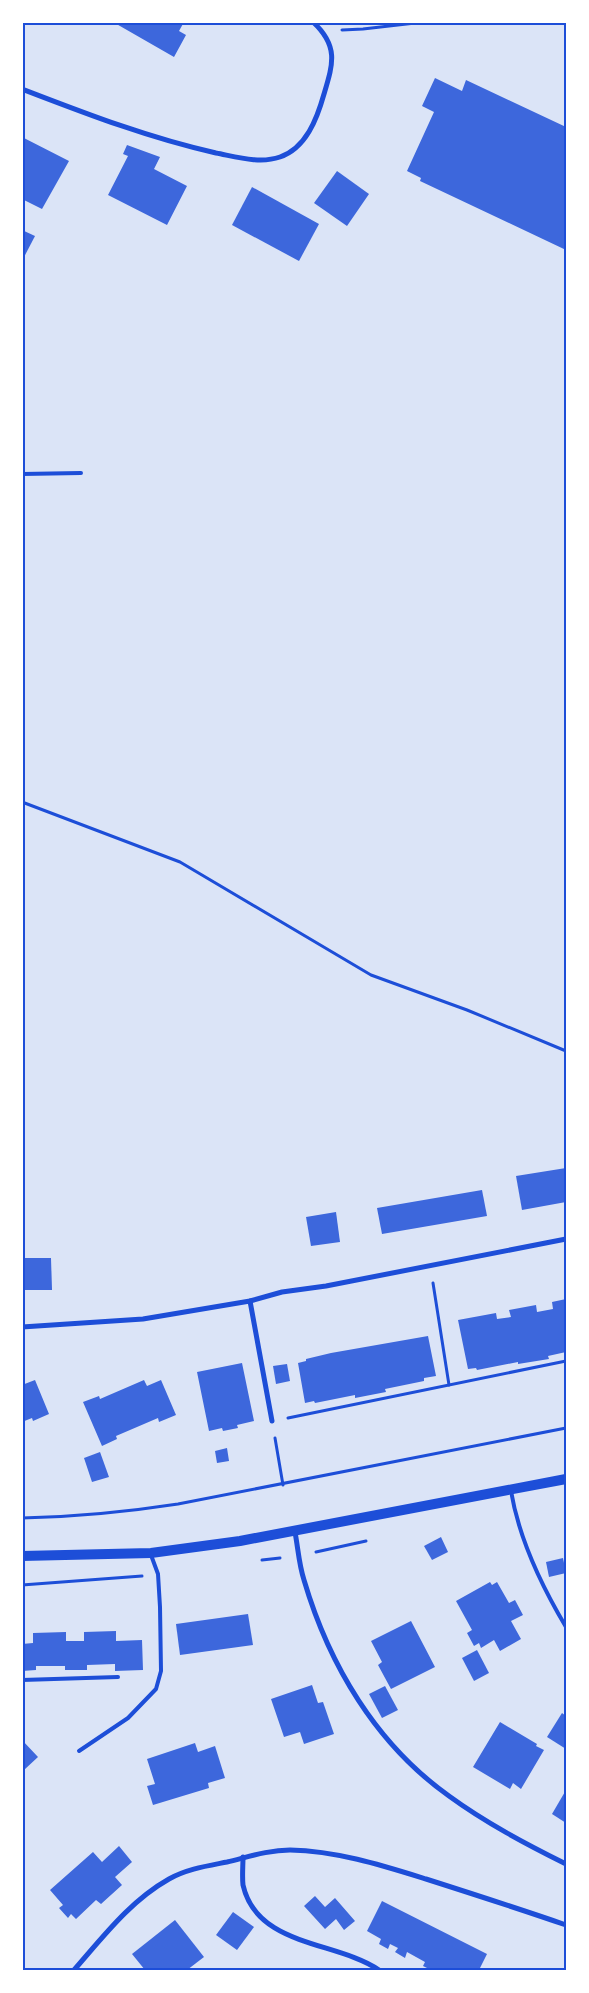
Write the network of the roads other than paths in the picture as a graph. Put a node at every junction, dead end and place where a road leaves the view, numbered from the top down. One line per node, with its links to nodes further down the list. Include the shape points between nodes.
1 (313, 22): 2 (street, via 332,50 331,70 319,112 304,139 289,152 272,159 241,158 137,133)
2 (22, 89)
3 (81, 473): 4 (lane)
4 (22, 474)
5 (566, 1239): 6 (street, via 282,1292)
6 (250, 1301): 7 (street, via 143,1320); 8 (street)
7 (22, 1327)
8 (272, 1421)
9 (566, 1479): 10 (main road)
10 (511, 1489): 11 (main road); 14 (lane, via 519,1528)
11 (296, 1532): 12 (main road); 19 (street, via 303,1579 328,1648 377,1728 420,1773 447,1795 526,1844)
12 (151, 1552): 13 (main road); 17 (lane, via 158,1574 160,1607 161,1671 156,1689 128,1718)
13 (22, 1556)
14 (566, 1627)
15 (118, 1677): 16 (lane)
16 (22, 1680)
17 (79, 1751)
18 (243, 1858): 20 (street, via 289,1850 361,1859); 21 (street, via 197,1867 170,1878 136,1901); 22 (street, via 243,1884 261,1916 295,1938 367,1962)
19 (566, 1864)
20 (566, 1925)
21 (74, 1970)
22 (379, 1970)

